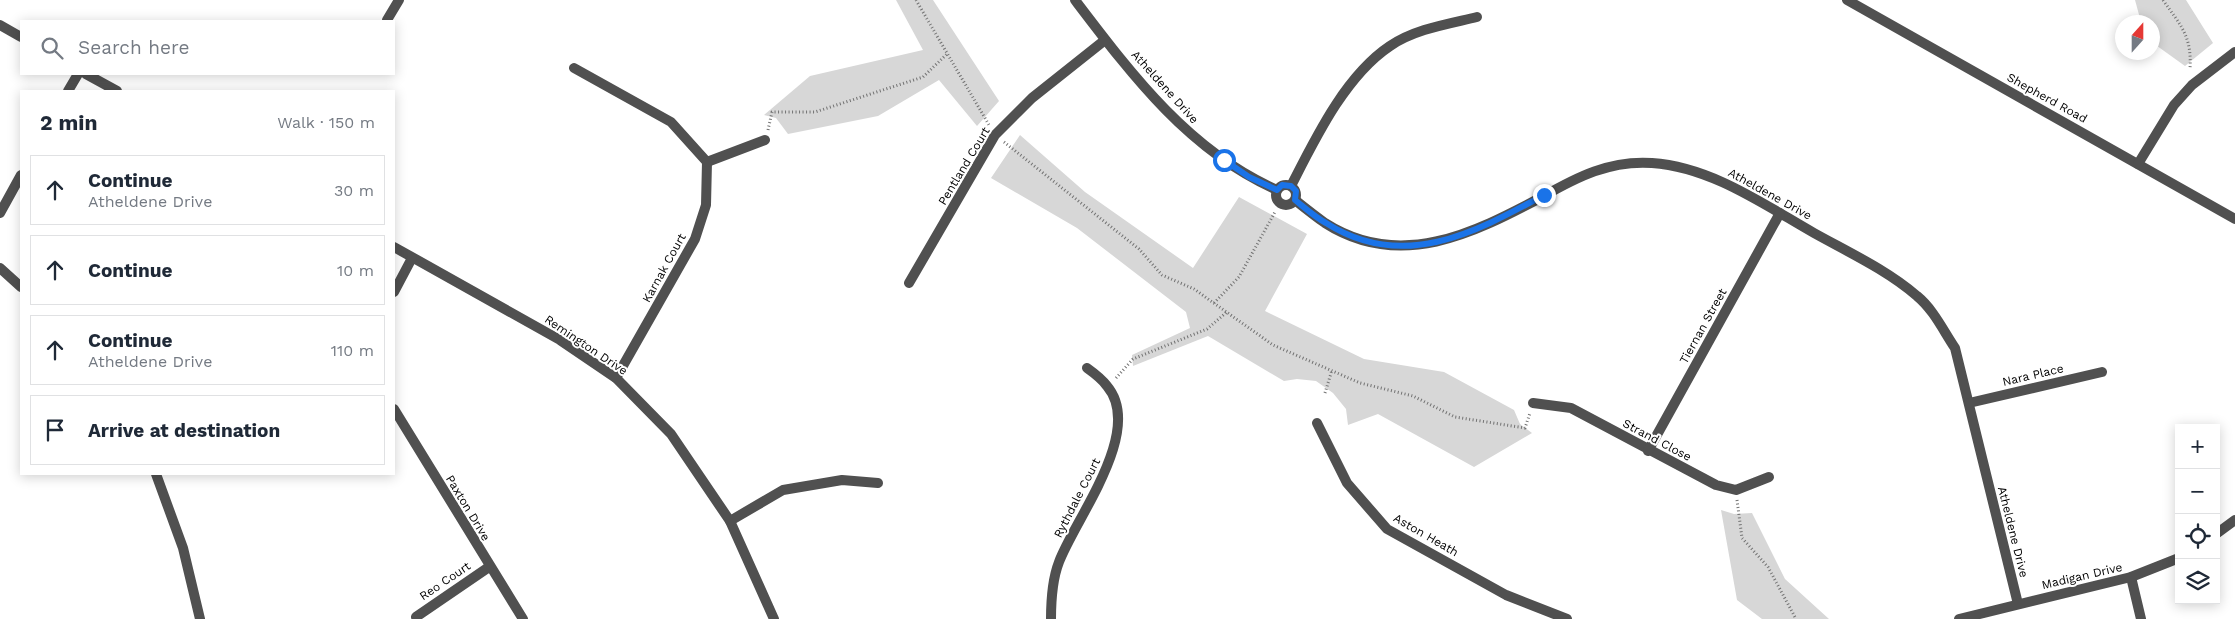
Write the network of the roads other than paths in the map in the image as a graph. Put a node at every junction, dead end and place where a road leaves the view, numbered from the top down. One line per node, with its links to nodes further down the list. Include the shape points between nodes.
1 (399, 0): 5 (street)
2 (1075, 0): 8 (street, Atheldene Drive)
3 (1846, 0): 17 (street, Shepherd Road)
4 (1477, 17): 19 (street, via 1422,31 1390,45 1365,67 1344,93)
5 (387, 20)
6 (0, 25): 7 (street)
7 (20, 36)
8 (1105, 40): 20 (street, Atheldene Drive, via 1167,112 1205,148 1249,177); 28 (street, Pentland Court, via 1032,98 995,135)
9 (2235, 52): 17 (street, via 2192,85 2174,105)
10 (574, 68): 16 (street, via 671,122)
11 (77, 75): 13 (street)
12 (88, 75): 14 (street)
13 (69, 90)
14 (115, 90)
15 (765, 140): 16 (street)
16 (707, 162): 33 (street, Karnak Court, via 706,205 695,239)
17 (2138, 164): 24 (street, Shepherd Road)
18 (20, 177): 22 (street)
19 (1291, 186): 20 (street, via 1282,185); 21 (street, via 1296,191)
20 (1277, 190): 21 (street, via 1276,198 1280,204 1290,205)
21 (1295, 200): 23 (street, Atheldene Drive, via 1326,224 1353,236 1403,246 1432,244 1475,231 1597,169 1650,163 1700,172)
22 (0, 213)
23 (1780, 213): 35 (street, Atheldene Drive, via 1894,279 1918,297 1937,319 1954,348); 38 (street, Tiernan Street)
24 (2235, 219)
25 (395, 248): 26 (street, Remington Drive)
26 (412, 258): 30 (street); 33 (street, Remington Drive, via 560,340)
27 (0, 268): 29 (street)
28 (909, 283)
29 (20, 286)
30 (395, 290)
31 (1087, 368): 53 (street, Rythdale Court, via 1108,386 1116,406 1117,427 1109,466 1058,563)
32 (2102, 372): 35 (street, Nara Place)
33 (616, 378): 43 (street, Remington Drive, via 671,434)
34 (1533, 403): 38 (street, Strand Close, via 1571,408)
35 (1969, 403): 48 (street, Atheldene Drive)
36 (395, 411): 46 (street, Paxton Drive)
37 (1317, 422): 54 (street, Aston Heath, via 1347,483 1386,529 1506,596)
38 (1648, 451): 40 (street, Strand Close, via 1716,485 1736,490)
39 (156, 475): 50 (street, via 183,548)
40 (1769, 477)
41 (878, 483): 43 (street, via 842,480 783,490)
42 (2235, 520): 44 (street)
43 (730, 521): 52 (street, Remington Drive)
44 (2220, 531)
45 (2176, 559): 47 (street, Madigan Drive)
46 (489, 567): 49 (street, Reo Court); 51 (street, Paxton Drive)
47 (2131, 577): 48 (street, Madigan Drive); 56 (street)
48 (2018, 604): 55 (street, Madigan Drive)
49 (416, 617)
50 (200, 619)
51 (522, 619)
52 (774, 619)
53 (1052, 619)
54 (1567, 619)
55 (1959, 619)
56 (2141, 619)

